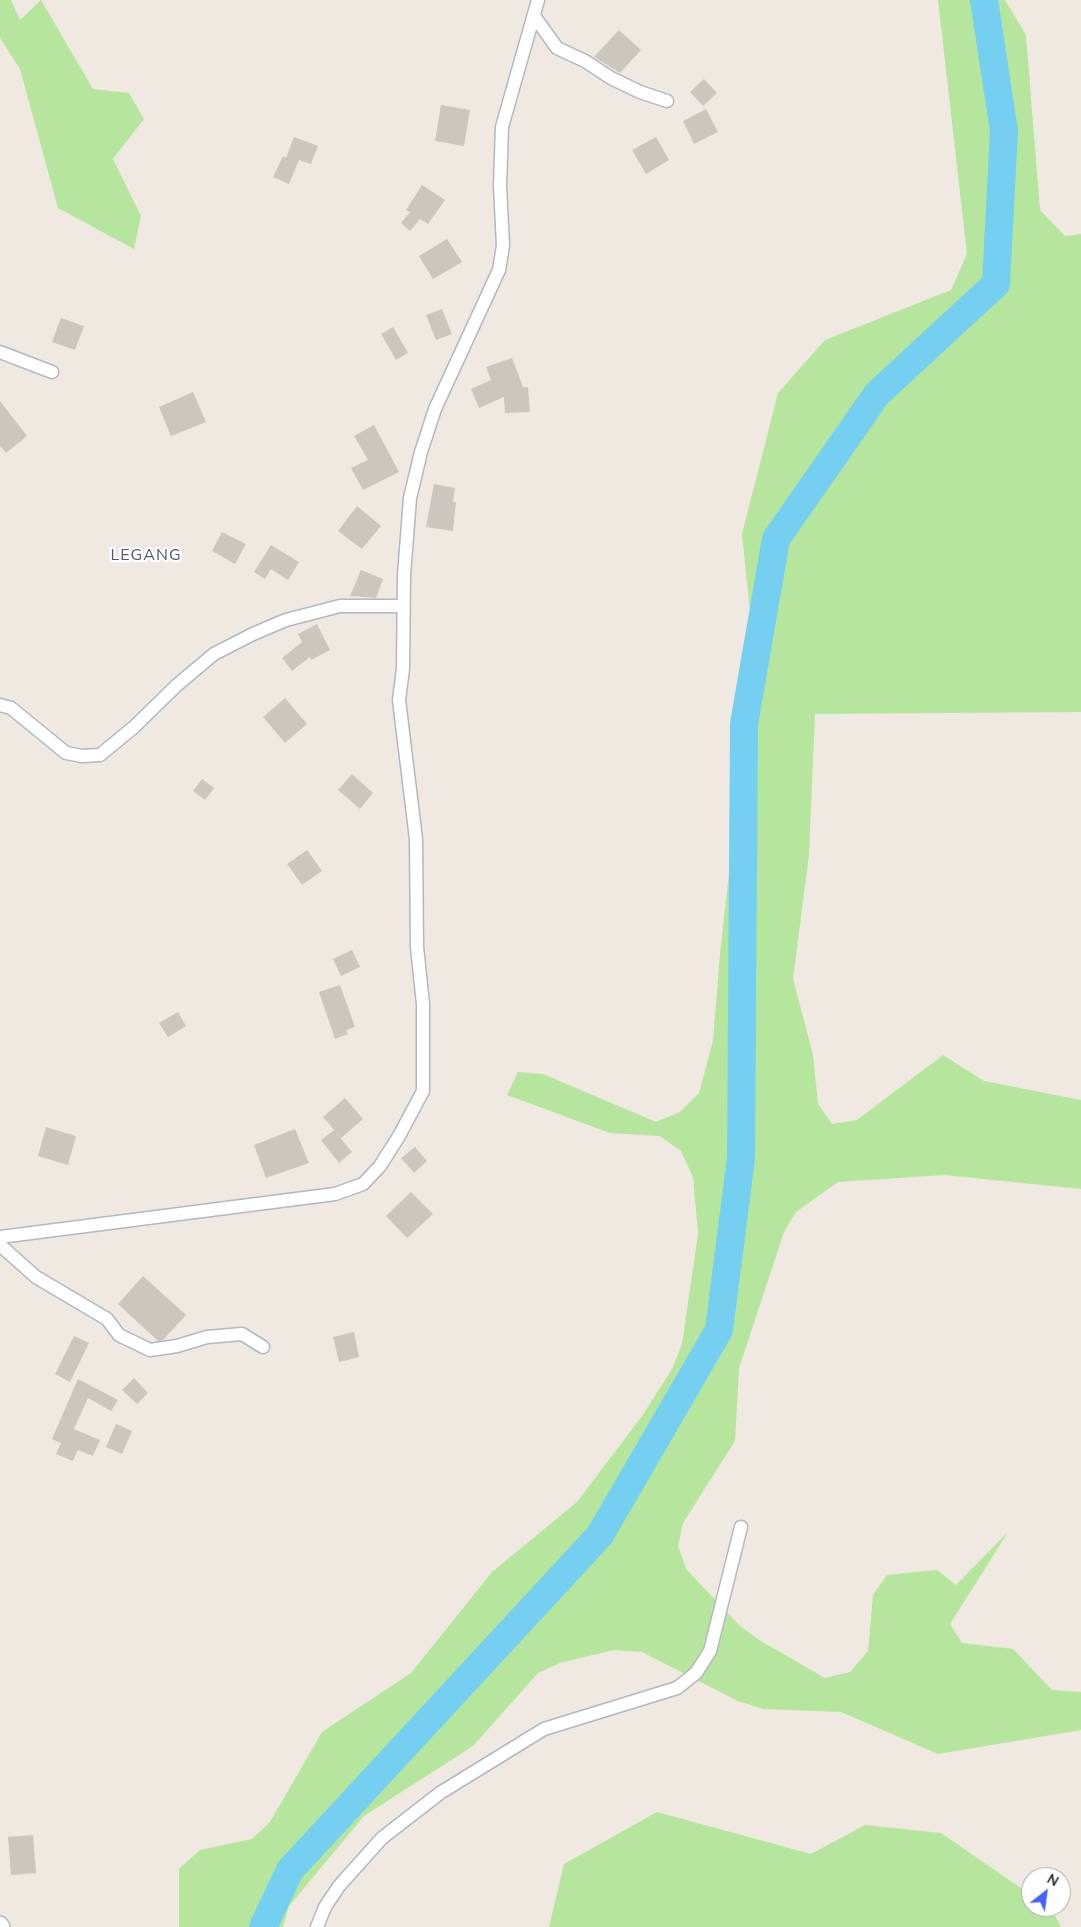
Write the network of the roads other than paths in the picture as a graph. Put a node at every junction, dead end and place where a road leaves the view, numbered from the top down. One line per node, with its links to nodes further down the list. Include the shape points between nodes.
1 (538, 0): 2 (street)
2 (534, 16): 3 (street, via 557,48 618,82); 6 (street, via 502,127 503,246 499,270 435,409 420,452 410,498)
3 (667, 101)
4 (0, 352): 5 (street)
5 (52, 372)
6 (403, 606): 7 (street, via 340,606 286,620 253,634 214,654 100,755 66,753 11,708); 8 (street, via 403,669 398,700 416,839 423,1091 380,1166 363,1184 335,1194)
7 (0, 705)
8 (0, 1237)
9 (0, 1245): 10 (street, via 36,1277 107,1319 119,1335 150,1350 208,1337 242,1334)
10 (263, 1347)
11 (741, 1527): 14 (street, via 710,1651 696,1673 676,1688 544,1728 440,1793 382,1838 339,1886 324,1907)
12 (0, 1924): 13 (street)
13 (2, 1927)
14 (317, 1927)

